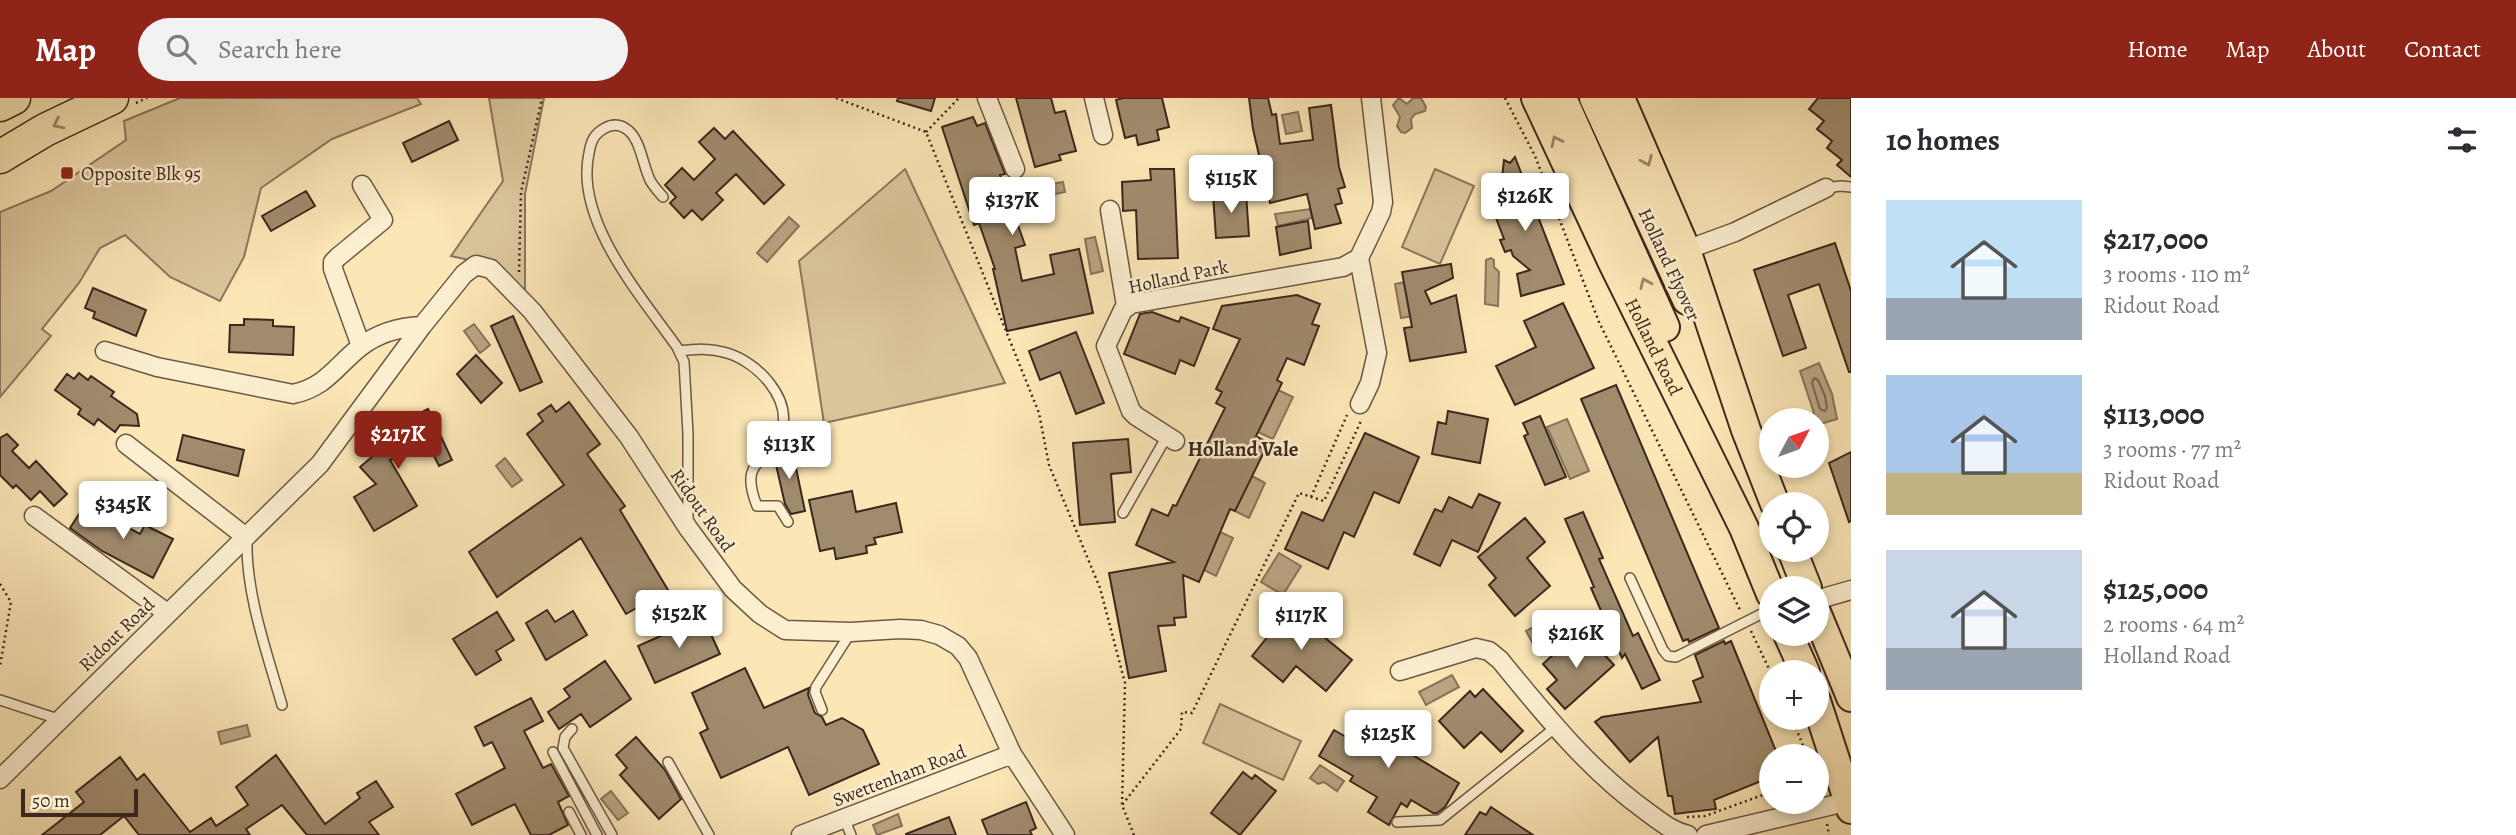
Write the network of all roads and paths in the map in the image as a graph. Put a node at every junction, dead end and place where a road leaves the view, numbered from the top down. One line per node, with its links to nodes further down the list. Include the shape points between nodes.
1 (15, 98): 14 (highway)
2 (112, 98): 17 (highway, one-way to 17)
3 (539, 98): 26 (path, via 521,192)
4 (836, 98): 15 (path)
5 (959, 98): 15 (path)
6 (987, 98): 18 (street)
7 (1094, 98): 16 (street)
8 (1371, 98): 25 (street, via 1383,202)
9 (1505, 98): 51 (path, via 1535,156 1599,322)
10 (1536, 98): 42 (main road, Holland Road, one-way to 10)
11 (1562, 98): 42 (main road, Holland Flyover, one-way to 11, via 1705,422)
12 (1594, 98): 24 (main road, Holland Flyover)
13 (1620, 98): 24 (main road, one-way to 24)
14 (0, 105)
15 (926, 132): 70 (path, via 1039,413 1049,465 1100,588 1125,683)
16 (1103, 135)
17 (0, 158)
18 (1015, 169)
19 (362, 185): 29 (street, via 383,220 333,262)
20 (1851, 187): 21 (lane)
21 (1826, 188): 24 (street, via 1735,232)
22 (663, 197): 31 (lane, via 651,183 626,128 609,126 592,139 586,167 589,198 607,243)
23 (1110, 210): 27 (street)
24 (1673, 247): 35 (main road, Holland Flyover)
25 (1359, 258): 27 (street, Holland Park, via 1343,267); 32 (street, via 1377,360)
26 (518, 297): 28 (street, Ridout Road, via 491,269 476,265); 41 (street, Ridout Road, via 629,437)
27 (1126, 306): 33 (street, Holland Park, via 1108,351 1131,411)
28 (422, 326): 29 (street, via 404,326); 43 (street, Ridout Road, via 320,464)
29 (361, 346): 30 (street, via 312,390 293,394 157,367)
30 (105, 351)
31 (679, 351): 40 (lane, via 700,348 730,353 774,389 783,412 782,430 751,475 757,506 778,506); 41 (lane, via 684,362)
32 (1356, 405): 36 (path)
33 (1171, 438): 38 (lane)
34 (126, 444): 43 (street)
35 (1770, 492)
36 (1311, 497): 37 (path); 70 (path, via 1299,493 1192,713 1182,712 1181,729)
37 (1317, 499)
38 (1123, 513)
39 (34, 516): 49 (street)
40 (788, 522)
41 (688, 528): 52 (street, Ridout Road, via 733,589 785,631)
42 (1744, 528): 44 (main road, Holland Road)
43 (246, 536): 49 (street, Ridout Road); 59 (lane, via 262,639)
44 (1764, 576)
45 (1630, 578): 51 (lane, via 1668,656 1676,657)
46 (0, 584): 55 (path, via 11,602)
47 (1851, 590): 48 (street)
48 (1829, 596)
49 (167, 613): 61 (street, Ridout Road)
50 (1759, 616): 51 (lane)
51 (1746, 623): 54 (path)
52 (851, 632): 60 (lane, via 816,687); 66 (street, Ridout Road, via 921,630 958,646 968,658)
53 (1829, 644): 57 (main road)
54 (1764, 660)
55 (0, 666)
56 (1400, 671): 62 (street, via 1476,648 1489,651)
57 (1851, 697)
58 (0, 700): 61 (lane)
59 (282, 705)
60 (822, 710)
61 (58, 719): 68 (street, Ridout Road)
62 (1556, 727): 73 (lane, via 1440,820); 74 (street, via 1622,794)
63 (572, 729): 78 (lane, via 563,748)
64 (1825, 730): 71 (main road)
65 (553, 752): 77 (lane)
66 (1012, 754): 75 (street, Swettenham Road); 81 (street, Ridout Road)
67 (668, 762): 79 (lane)
68 (0, 779)
69 (1759, 796): 74 (path, via 1705,816)
70 (1122, 805): 82 (path)
71 (1850, 805): 84 (street)
72 (569, 812): 76 (lane)
73 (1397, 822)
74 (1666, 823): 83 (street)
75 (848, 827): 80 (street, Swettenham Road)
76 (581, 835)
77 (597, 835)
78 (612, 835)
79 (709, 835)
80 (801, 835)
81 (1065, 835)
82 (1134, 835)
83 (1688, 835)
84 (1706, 835)

